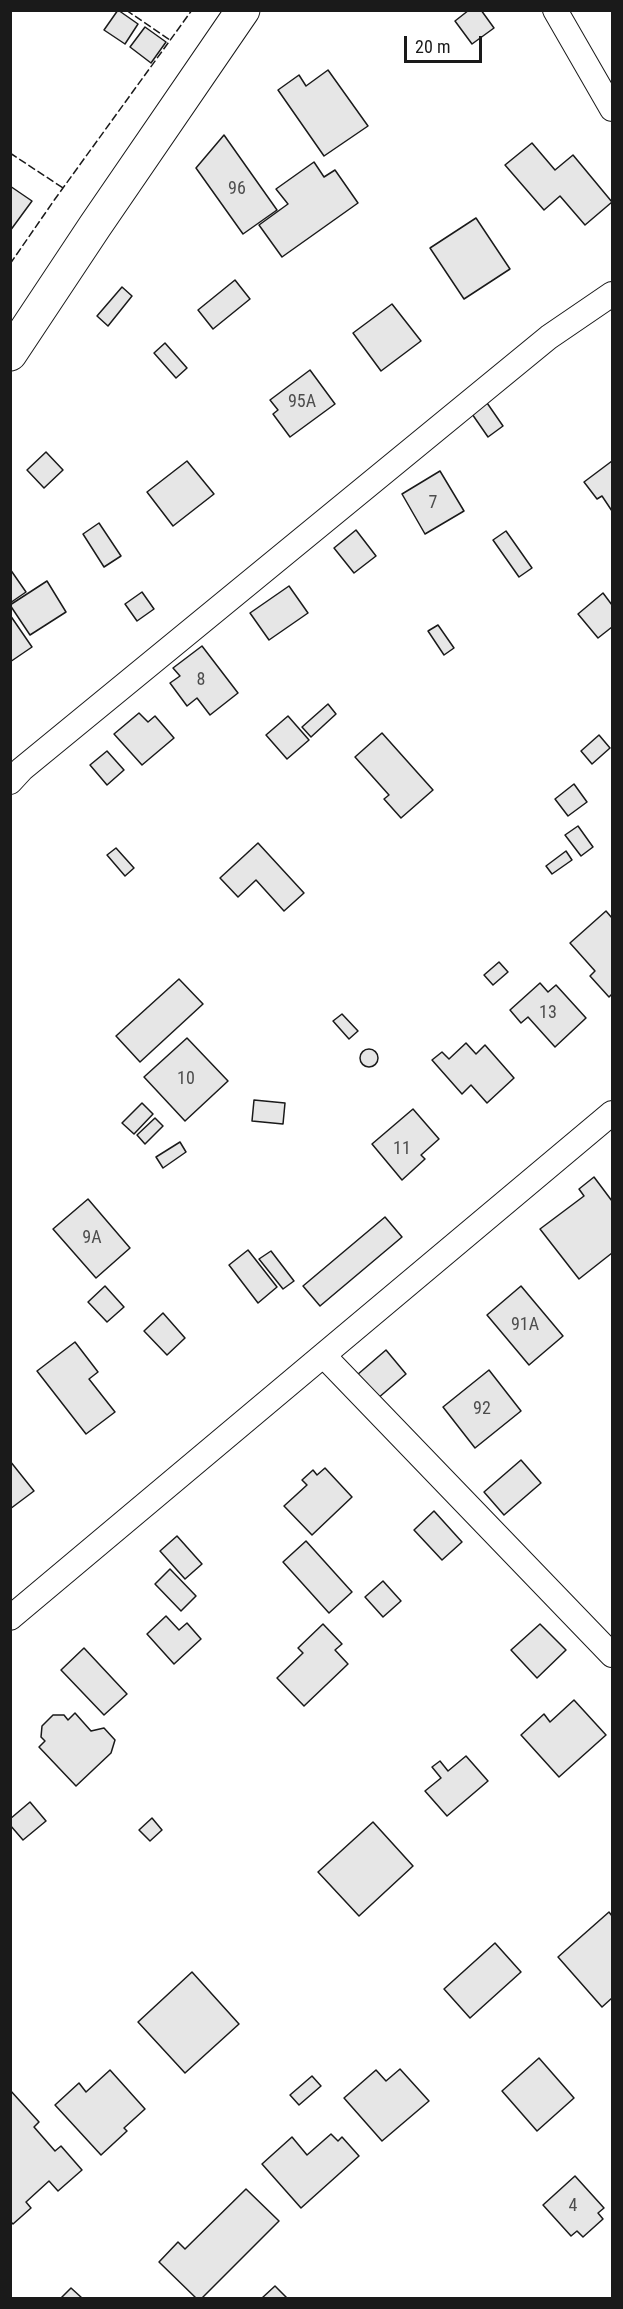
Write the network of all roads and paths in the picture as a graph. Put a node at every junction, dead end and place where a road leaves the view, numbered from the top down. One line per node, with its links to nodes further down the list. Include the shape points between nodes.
1 (243, 10): 5 (street)
2 (555, 10): 3 (street)
3 (612, 109)
4 (612, 294): 6 (street, via 549,337)
5 (10, 354)
6 (14, 769)
7 (612, 1113): 8 (street)
8 (324, 1356): 9 (street); 10 (street)
9 (10, 1618)
10 (612, 1655)

